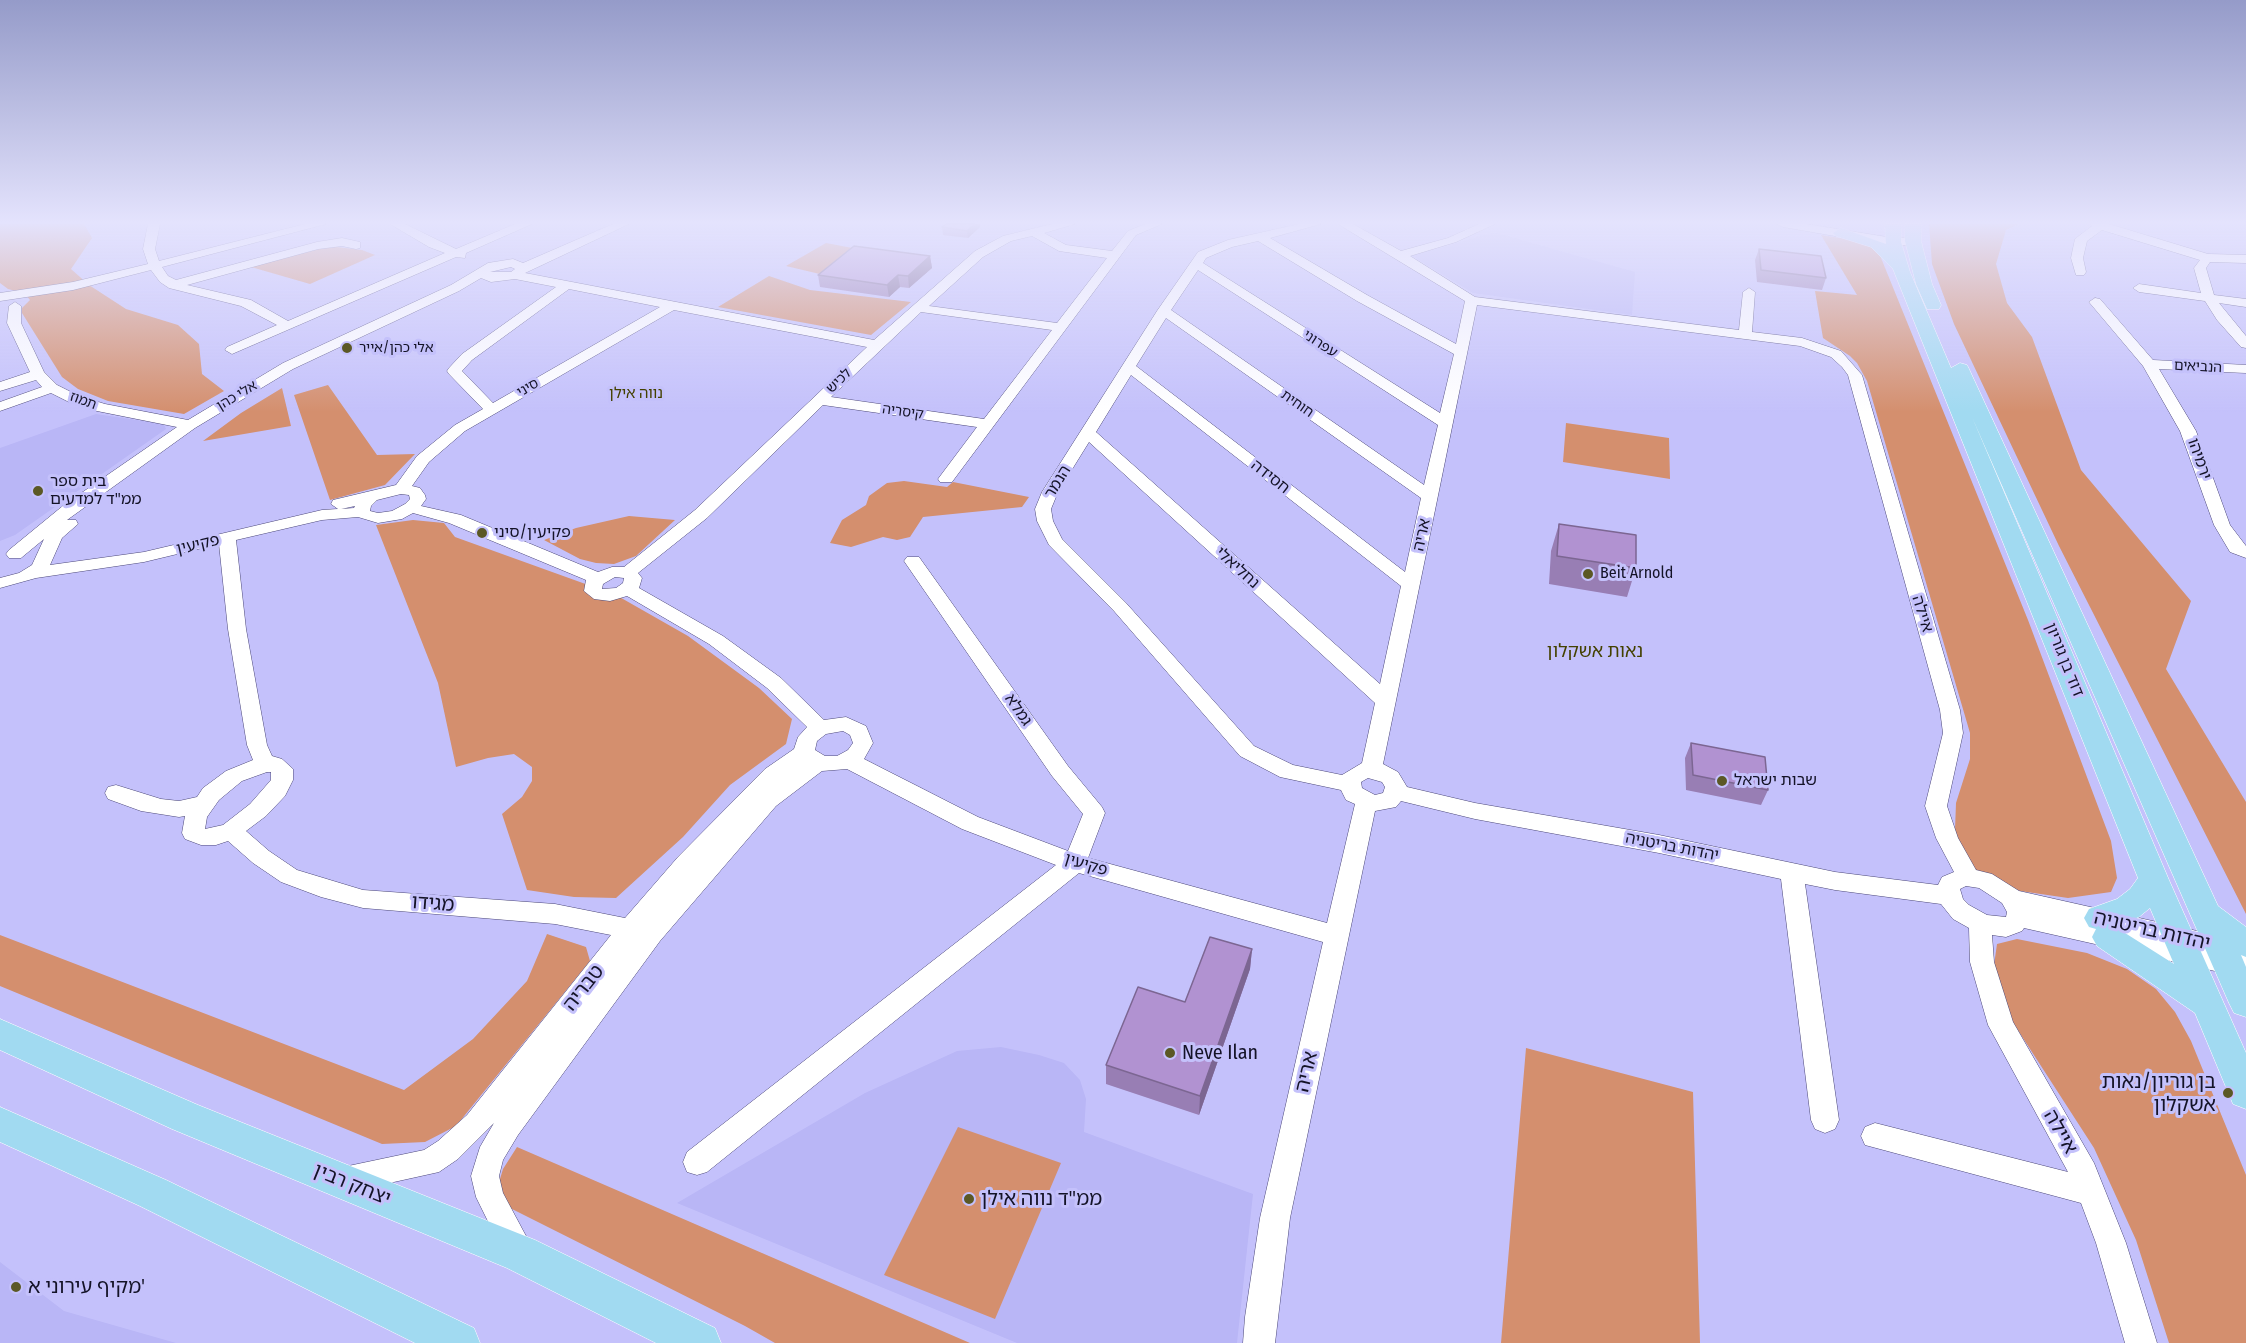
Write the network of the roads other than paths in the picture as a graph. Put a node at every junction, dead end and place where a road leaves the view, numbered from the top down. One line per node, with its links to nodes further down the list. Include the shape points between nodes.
1 (69, 287): 19 (street)
2 (180, 287): 29 (street, via 246,303)
3 (378, 287): 29 (street)
4 (458, 287): 47 (street, אלי כהן, via 288,366)
5 (462, 287): 58 (street, אלי כהן, via 303,366 209,423 107,493 56,535)
6 (565, 287): 44 (street, via 453,371)
7 (575, 287): 24 (street)
8 (942, 287): 25 (street, לכיש)
9 (1090, 287): 30 (street)
10 (1180, 287): 27 (street, הנמר)
11 (1232, 287): 45 (street, עפרוני)
12 (1343, 287): 35 (street)
13 (1451, 287): 21 (street)
14 (1908, 287): 76 (main road, דוד בן גוריון)
15 (1925, 287): 84 (main road, דוד בן גוריון, via 2205,910 2225,930)
16 (2206, 287): 20 (street)
17 (2139, 288): 20 (street)
18 (1749, 292): 31 (street)
19 (11, 297): 26 (street); 28 (street, תמוז)
20 (2209, 298): 23 (street); 32 (street)
21 (1472, 300): 31 (street); 35 (street, אריה)
22 (2095, 302): 36 (street, ירמיהו)
23 (2246, 303)
24 (671, 306): 33 (street); 44 (street, סיני)
25 (917, 308): 30 (street); 33 (street, לכיש)
26 (1, 311): 28 (street, תמוז)
27 (1164, 311): 37 (street, הנמר); 51 (street, חוחית)
28 (14, 322): 39 (street, תמוז)
29 (286, 325): 34 (street)
30 (1060, 327): 46 (street)
31 (1745, 334): 75 (street, איילה, via 1802,342 1836,354 1855,375 1950,710 1953,733 1936,806 1947,838)
32 (2246, 344)
33 (877, 345): 42 (street, לכיש)
34 (232, 350)
35 (1461, 352): 45 (street, אריה)
36 (2149, 364): 38 (street, הנביאים); 55 (street, ירמיהו, via 2188,430 2222,525 2236,548)
37 (1130, 368): 48 (street, הנמר); 60 (street, חסידה)
38 (2246, 369)
39 (38, 374): 40 (street); 41 (street, תמוז)
40 (0, 387)
41 (52, 388): 43 (street); 47 (street, תמוז, via 102,408)
42 (820, 400): 46 (street, קיסריה); 59 (street, לכיש)
43 (0, 407)
44 (490, 409): 50 (street, סיני, via 440,443)
45 (1445, 423): 51 (street, אריה)
46 (986, 424): 49 (street)
47 (190, 425): 56 (street, אלי כהן)
48 (1089, 434): 62 (street, נחליאלי); 70 (street, הנמר, via 1043,509 1055,541 1120,607 1248,751 1288,772)
49 (946, 479)
50 (401, 489): 52 (street, via 385,491); 53 (street, via 417,495)
51 (1430, 497): 60 (street, אריה)
52 (367, 505): 53 (street, via 371,517 387,517); 54 (street, פקיעין); 58 (street, פקיעין)
53 (411, 508): 59 (street, via 455,519 597,578 591,588 600,595 616,594)
54 (227, 538): 58 (street, פקיעין, via 144,557); 66 (street, via 237,629 257,745)
55 (2246, 553)
56 (7, 556): 58 (street, via 34,552)
57 (913, 561): 73 (street, גמלא, via 1060,771 1094,813)
58 (27, 571): 61 (street, אלי כהן)
59 (627, 581): 63 (street, via 774,683)
60 (1411, 585): 62 (street, אריה)
61 (0, 591)
62 (1386, 701): 67 (street, אריה)
63 (820, 728): 64 (street, via 808,737 804,747); 65 (street, via 846,724 859,731 863,743)
64 (812, 758): 65 (street, via 833,764); 81 (street, טבריה)
65 (848, 760): 73 (street, פקיעין, via 970,823)
66 (265, 764): 71 (street, via 234,776); 72 (street, via 275,764 282,770 277,790 247,821)
67 (1371, 770): 68 (street, via 1390,777); 70 (street, via 1353,775)
68 (1396, 792): 70 (street, via 1388,801 1373,803); 74 (street, יהדות בריטניה)
69 (116, 793): 71 (street, via 161,807 180,809)
70 (1358, 793): 82 (street, אריה)
71 (203, 804): 72 (street, via 196,815 193,833 216,837)
72 (231, 831): 81 (street, מגידו, via 289,876 363,899 555,914)
73 (1075, 863): 82 (street, פקיעין); 92 (street)
74 (1792, 872): 77 (street, יהדות בריטניה); 89 (street)
75 (1968, 877): 77 (street, via 1950,883); 78 (street, via 1994,884)
76 (2154, 880): 80 (main road, via 2141,898); 83 (main road, דוד בן גוריון)
77 (1948, 896): 79 (street, via 1961,912)
78 (2016, 908): 79 (street, via 2014,924); 80 (street, יהדות בריטניה)
79 (1981, 924): 94 (street, איילה, via 1982,962 2001,1025)
80 (2104, 928): 83 (street, יהדות בריטניה); 86 (main road)
81 (641, 931): 93 (street, טבריה, via 477,1124 448,1150 429,1162); 95 (street, טבריה, via 490,1156 485,1176 490,1197)
82 (1338, 936): 98 (street, אריה, via 1275,1218)
83 (2182, 945): 84 (street, יהדות בריטניה); 86 (main road, דוד בן גוריון)
84 (2238, 955): 85 (main road)
85 (2246, 1003)
86 (2208, 1004): 88 (main road, דוד בן גוריון)
87 (0, 1034): 93 (main road, יצחק רבין, via 185,1117)
88 (2246, 1093)
89 (1825, 1120)
90 (0, 1124): 96 (main road, via 153,1193)
91 (1875, 1136): 94 (street)
92 (697, 1161)
93 (340, 1180): 95 (main road, יצחק רבין)
94 (2091, 1192): 99 (street, איילה)
95 (521, 1254): 97 (main road, יצחק רבין)
96 (459, 1343)
97 (700, 1343)
98 (1260, 1343)
99 (2141, 1343)

